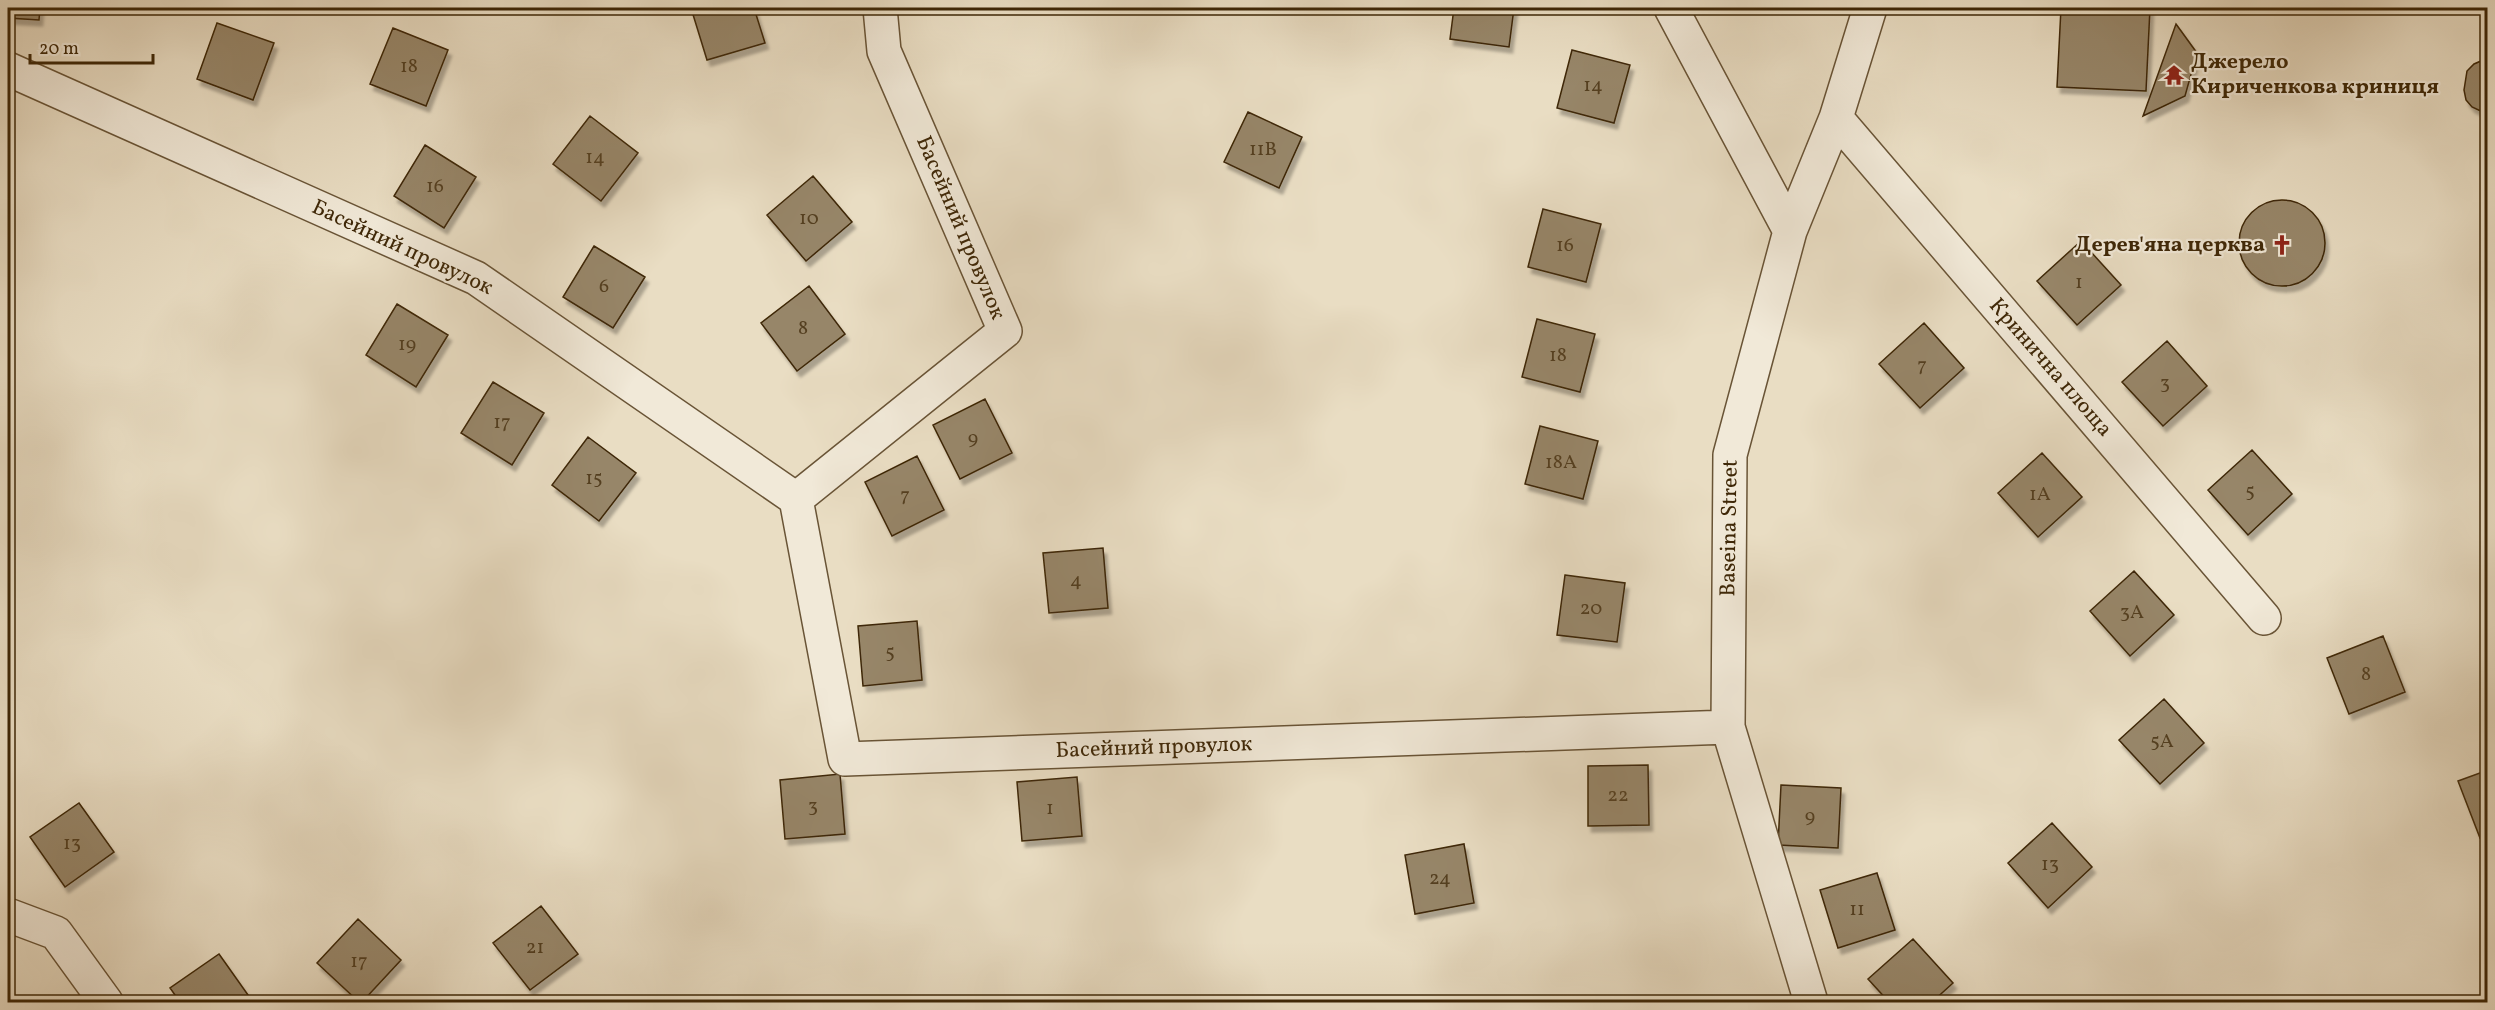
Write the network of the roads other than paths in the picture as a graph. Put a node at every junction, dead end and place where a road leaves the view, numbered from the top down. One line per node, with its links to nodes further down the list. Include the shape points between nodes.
1 (880, 8): 7 (street, Басейний провулок, via 884,51 1005,331)
2 (1671, 8): 6 (street)
3 (1870, 8): 5 (street)
4 (8, 69): 7 (street, Басейний провулок, via 476,278)
5 (1836, 118): 6 (street); 8 (street, Кринична площа)
6 (1790, 231): 9 (street, Baseina Street, via 1730,455)
7 (796, 499): 9 (street, Басейний провулок, via 845,759)
8 (2264, 618)
9 (1728, 727): 12 (street, Baseina Street)
10 (8, 915): 11 (street, via 56,933)
11 (106, 1002)
12 (1811, 1002)

